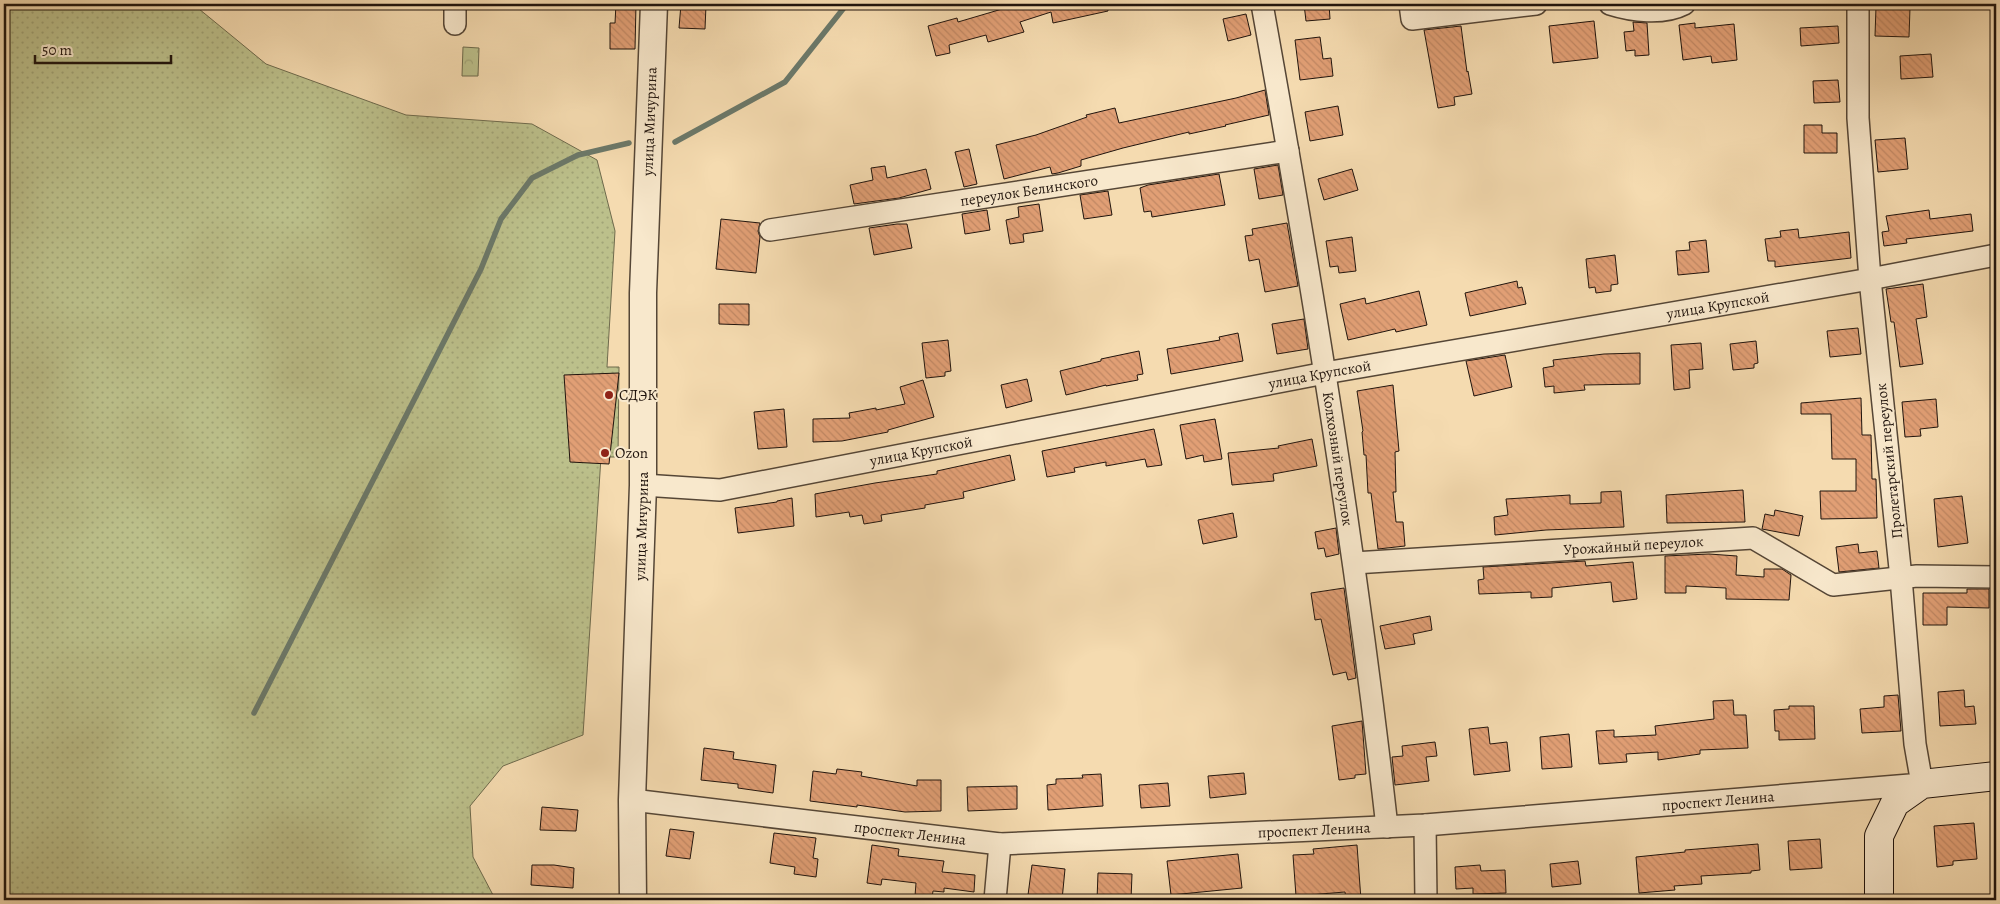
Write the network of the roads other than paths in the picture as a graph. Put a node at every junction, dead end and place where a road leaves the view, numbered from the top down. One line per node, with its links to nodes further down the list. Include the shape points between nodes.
1 (654, 4): 13 (street, улица Мичурина, via 644,293)
2 (1262, 4): 8 (street, Колхозный переулок)
3 (1536, 4): 7 (street)
4 (1610, 4): 5 (street, via 1648,11)
5 (1684, 4)
6 (1858, 4): 11 (street, Пролетарский переулок, via 1858,118)
7 (1411, 11)
8 (1288, 151): 9 (street, переулок Белинского); 12 (street, Колхозный переулок)
9 (770, 230)
10 (1996, 255): 11 (street, улица Крупской)
11 (1870, 279): 12 (street, улица Крупской); 16 (street, Пролетарский переулок)
12 (1325, 373): 13 (street, улица Крупской, via 720,490); 14 (street, Колхозный переулок)
13 (643, 486): 19 (street, улица Мичурина)
14 (1354, 563): 16 (street, Урожайный переулок, via 1753,538 1833,584); 21 (street, Колхозный переулок)
15 (1996, 577): 16 (street, Урожайный переулок)
16 (1900, 578): 18 (street, Пролетарский переулок, via 1915,744)
17 (1996, 776): 18 (main road, проспект Ленина)
18 (1922, 784): 20 (street, проспект Ленина); 26 (main road, via 1895,803 1879,836)
19 (632, 800): 22 (street, проспект Ленина); 23 (street, улица Мичурина)
20 (1425, 825): 21 (street, проспект Ленина); 25 (street)
21 (1387, 827): 22 (street, проспект Ленина)
22 (1000, 844): 24 (street)
23 (633, 900)
24 (995, 900)
25 (1426, 900)
26 (1879, 900)

